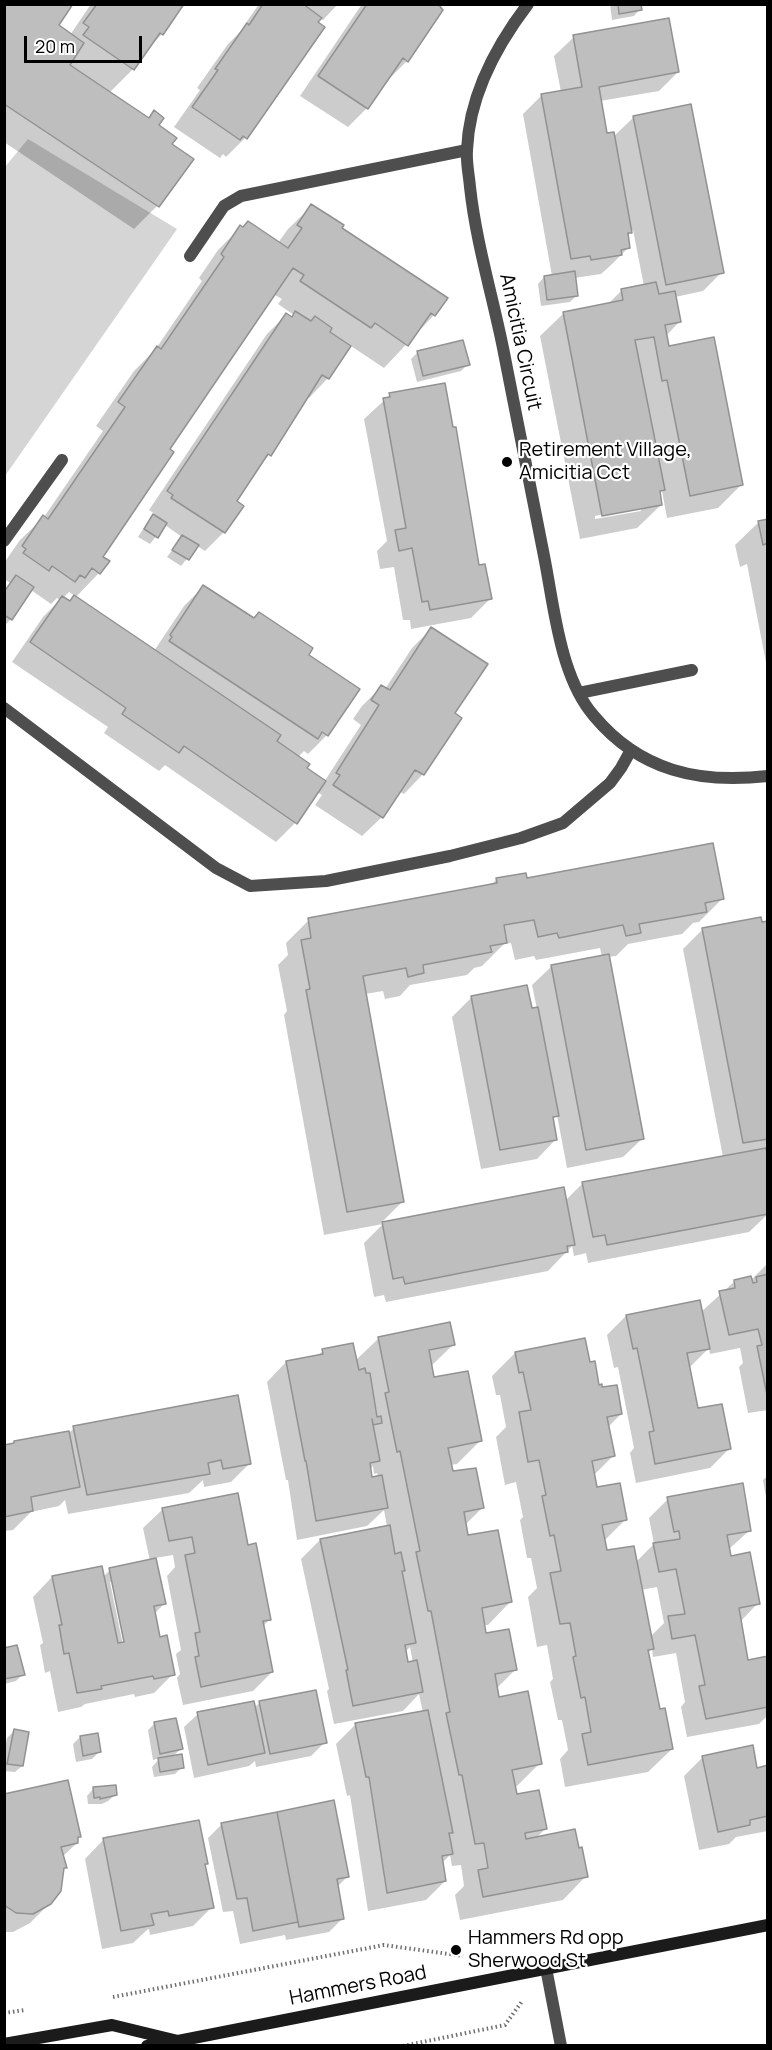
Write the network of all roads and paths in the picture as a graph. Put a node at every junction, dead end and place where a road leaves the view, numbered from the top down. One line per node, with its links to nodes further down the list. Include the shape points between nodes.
1 (528, 4): 2 (street, Amicitia Circuit, via 487,69)
2 (467, 150): 3 (street, via 241,196 224,206); 7 (street, Amicitia Circuit, via 474,224 566,662)
3 (190, 256)
4 (62, 460): 5 (street)
5 (4, 541)
6 (692, 669): 7 (street)
7 (579, 693): 9 (street, Amicitia Circuit, via 594,716)
8 (4, 708): 9 (street, via 216,868 250,886 326,881 427,861 563,824 610,783)
9 (631, 750): 10 (street, Amicitia Circuit, via 661,767 697,777)
10 (768, 776)
11 (768, 1925): 13 (street, Hammers Road)
12 (384, 1945): 14 (path)
13 (546, 1968): 19 (street, Hammers Road); 22 (street)
14 (108, 1998)
15 (27, 2010): 16 (path)
16 (4, 2013)
17 (505, 2025): 21 (path)
18 (4, 2044): 19 (street, via 112,2025)
19 (174, 2044): 20 (street, Hammers Road)
20 (147, 2046)
21 (403, 2046)
22 (561, 2046)

